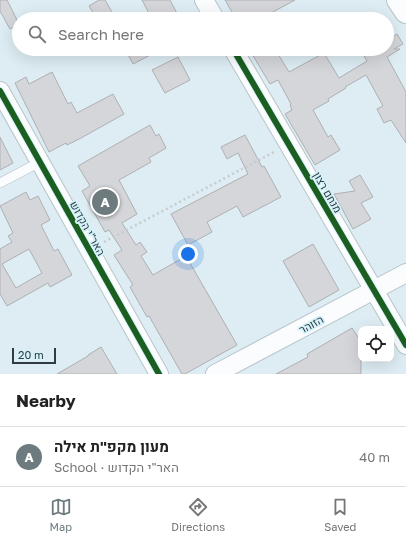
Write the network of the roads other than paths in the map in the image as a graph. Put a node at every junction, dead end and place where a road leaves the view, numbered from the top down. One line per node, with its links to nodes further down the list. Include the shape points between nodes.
1 (204, 0): 3 (street)
2 (398, 0): 4 (street)
3 (211, 12)
4 (406, 12)
5 (237, 56): 10 (street, מנחם רצון)
6 (0, 91): 7 (street, האר"י הקדוש)
7 (40, 162): 8 (lane); 12 (street, האר"י הקדוש)
8 (0, 183)
9 (406, 273): 10 (street, הזוהר)
10 (373, 290): 11 (street, מנחם רצון); 13 (street, הזוהר)
11 (406, 345)
12 (159, 374)
13 (215, 374)

